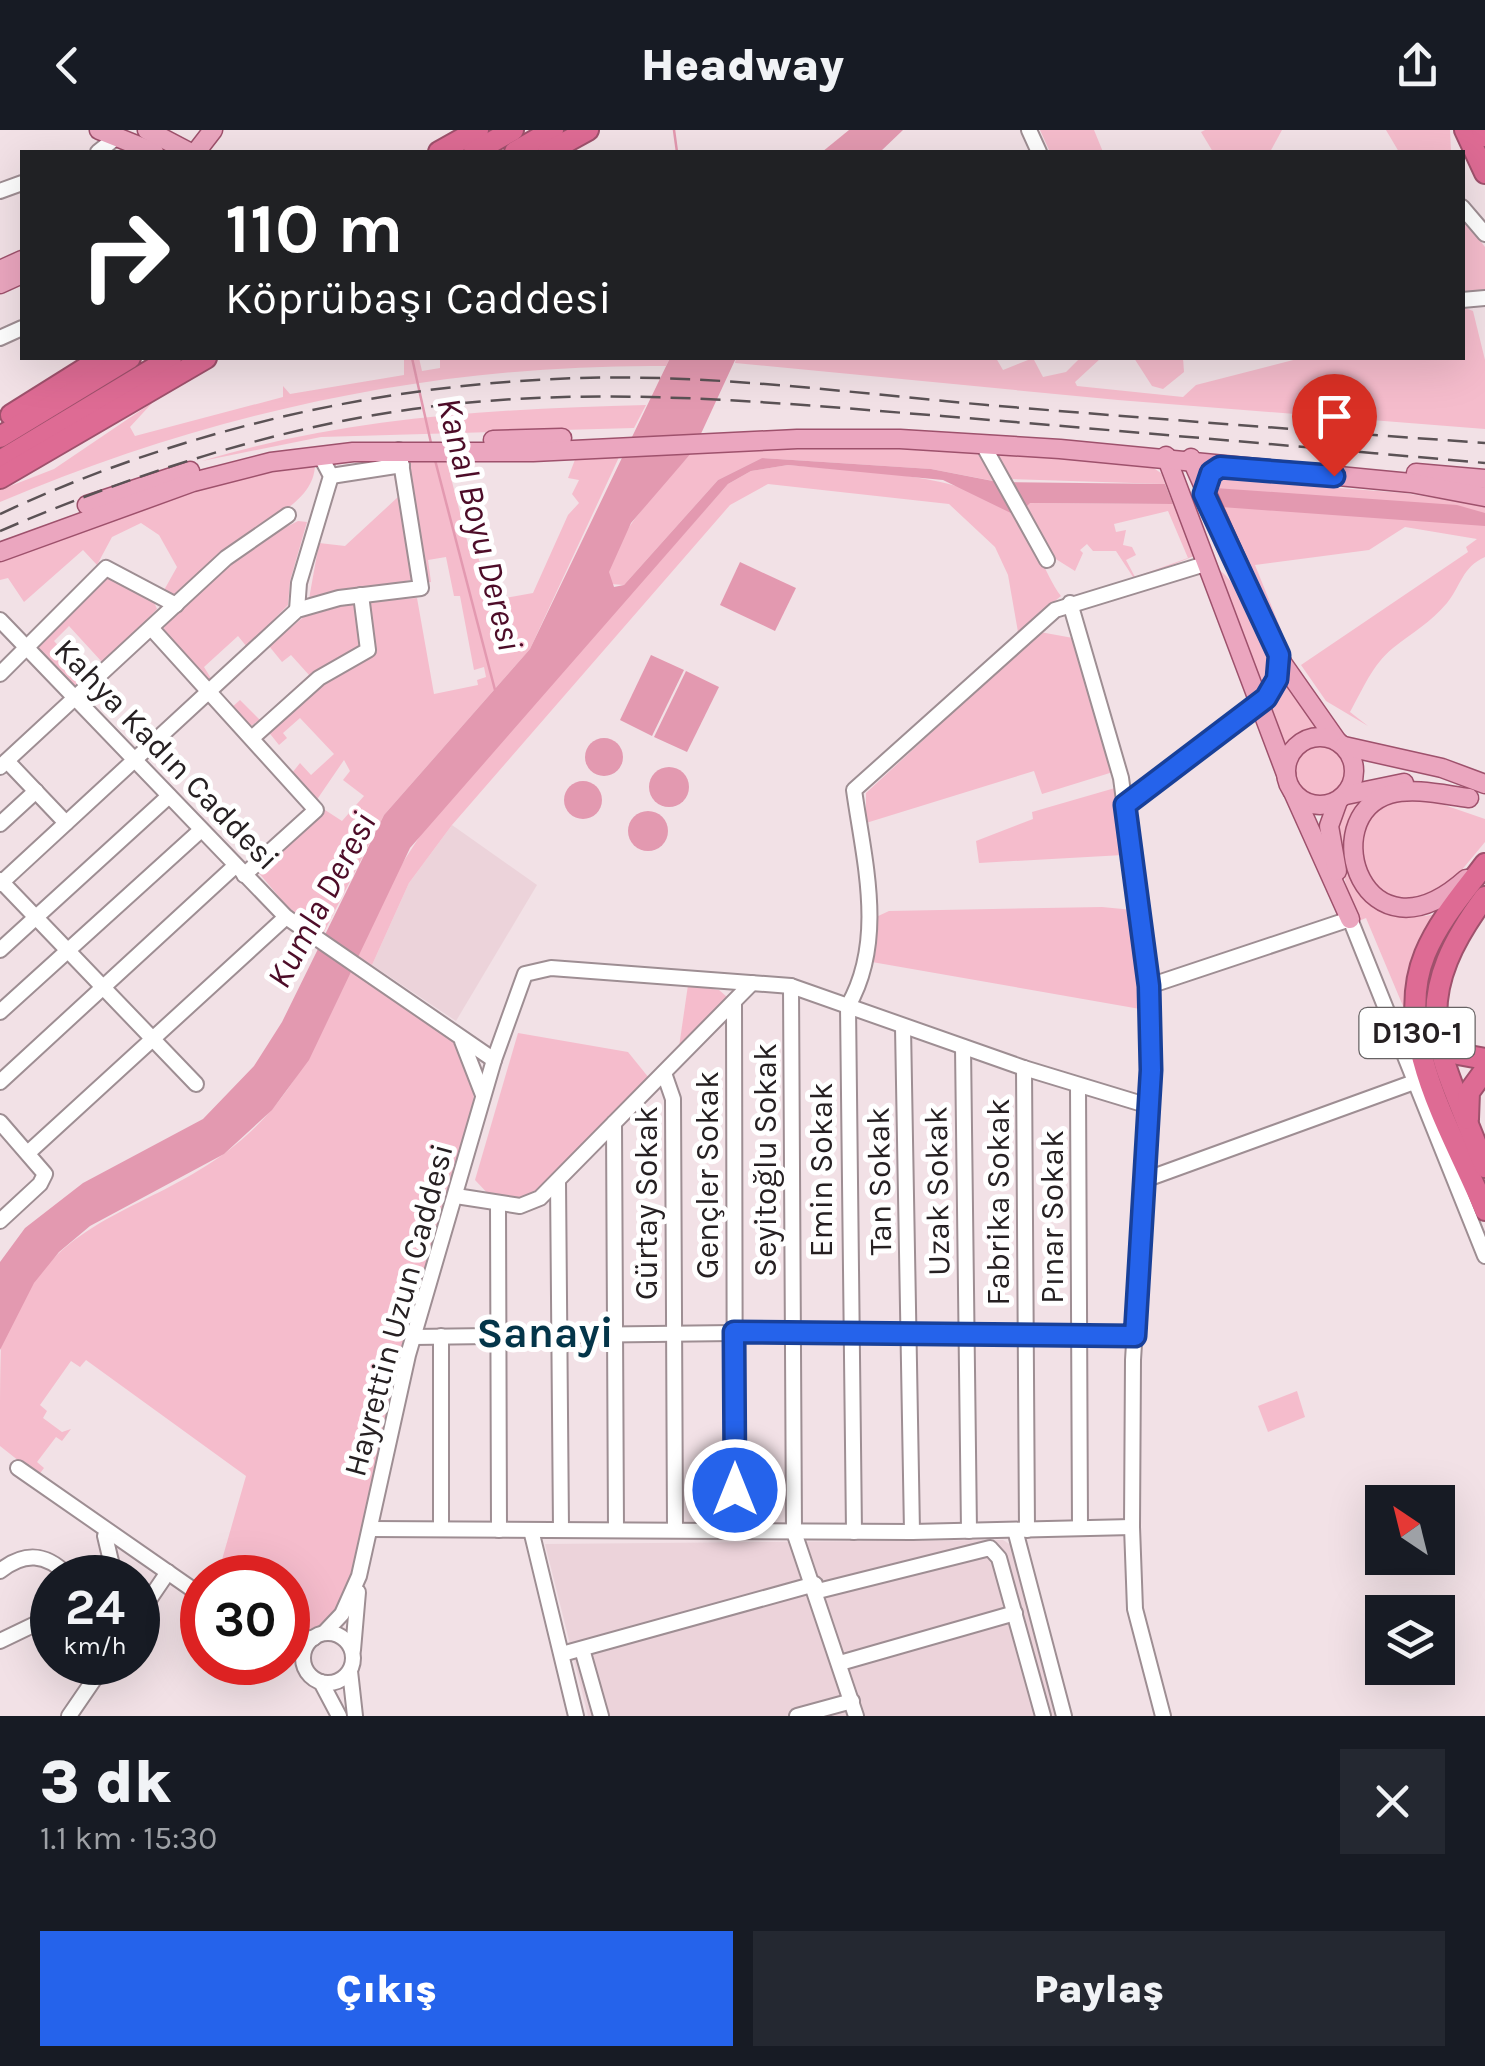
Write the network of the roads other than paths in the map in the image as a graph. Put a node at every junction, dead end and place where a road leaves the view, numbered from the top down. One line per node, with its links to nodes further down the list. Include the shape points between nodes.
1 (99, 130): 10 (main road)
2 (148, 130): 11 (main road)
3 (193, 130): 11 (main road)
4 (215, 130): 11 (main road)
5 (478, 130): 13 (highway)
6 (514, 130): 14 (highway)
7 (553, 130): 15 (highway)
8 (588, 130): 16 (highway)
9 (1464, 130): 17 (highway)
10 (129, 143): 12 (street)
11 (182, 148)
12 (105, 150)
13 (443, 150)
14 (478, 150)
15 (518, 150)
16 (552, 150)
17 (1485, 173)
18 (1465, 211): 19 (street)
19 (1485, 234)
20 (162, 360): 22 (highway)
21 (203, 360): 36 (highway)
22 (111, 372): 23 (highway); 25 (highway); 33 (highway)
23 (0, 422)
24 (701, 436): 26 (main road); 28 (main road); 31 (main road, via 937,429)
25 (0, 437)
26 (581, 443): 27 (main road); 27 (main road, via 495,452)
27 (451, 445): 29 (main road)
28 (984, 447): 31 (main road); 43 (street)
29 (404, 451): 30 (main road); 35 (street); 41 (main road, via 318,444 218,462); 45 (street, via 420,588)
30 (320, 455): 35 (street); 42 (main road, via 193,482)
31 (1166, 457): 32 (main road); 44 (main road)
32 (1191, 459): 34 (main road); 37 (main road); 38 (main road)
33 (0, 461)
34 (1220, 467): 38 (main road); 39 (main road, via 1411,483)
35 (331, 476): 48 (street)
36 (0, 478)
37 (1485, 479)
38 (1205, 494): 49 (main road)
39 (1485, 497)
40 (288, 515): 47 (street, via 242,545)
41 (0, 540)
42 (0, 552)
43 (1047, 560)
44 (1205, 564): 46 (street); 49 (main road, via 1228,568); 57 (main road)
45 (360, 595): 48 (street); 58 (street, via 368,650 319,678)
46 (1070, 603): 68 (street, via 1113,741); 87 (street, via 1038,622 854,790 870,929 865,967)
47 (176, 605): 51 (street); 52 (street, via 106,568)
48 (297, 610): 55 (street)
49 (1261, 615): 53 (main road)
50 (0, 620): 52 (street, Kahya Kadın Caddesi)
51 (152, 629): 55 (street); 56 (street)
52 (27, 648): 54 (street); 56 (street, Kahya Kadın Caddesi)
53 (1279, 655): 57 (main road, via 1274,686); 59 (main road)
54 (0, 674)
55 (208, 692): 58 (street); 60 (street)
56 (76, 700): 60 (street, Kahya Kadın Caddesi); 61 (street)
57 (1259, 704): 62 (main road); 68 (street)
58 (252, 738): 73 (street, via 316,810)
59 (1341, 743): 62 (main road, via 1319,736 1302,742 1289,756); 63 (main road); 66 (main road, via 1354,764)
60 (134, 760): 65 (street, Kahya Kadın Caddesi); 69 (street)
61 (2, 765): 64 (street)
62 (1289, 782): 66 (main road, via 1308,803); 78 (main road)
63 (1484, 783)
64 (36, 791): 69 (street); 70 (street)
65 (168, 796): 71 (street, Kahya Kadın Caddesi); 76 (street)
66 (1342, 798): 67 (main road, via 1414,783); 78 (main road, via 1329,834)
67 (1477, 802): 72 (main road, via 1403,792 1380,798 1357,828 1355,867 1376,897 1409,910 1436,903)
68 (1125, 805): 83 (street)
69 (66, 822): 74 (street)
70 (0, 824)
71 (201, 830): 73 (street, Kahya Kadın Caddesi); 80 (street)
72 (1485, 863): 114 (highway, D130-1, via 1430,943 1415,1009 1422,1057)
73 (240, 870): 77 (street, Kahya Kadın Caddesi); 84 (street)
74 (1, 882): 76 (street)
75 (1485, 897): 85 (highway, D130-1, via 1452,944)
76 (36, 917): 79 (street); 80 (street)
77 (286, 917): 91 (street); 92 (street, Kahya Kadın Caddesi)
78 (1350, 920): 83 (street); 99 (street)
79 (0, 950)
80 (68, 950): 84 (street); 88 (street)
81 (752, 983): 82 (street); 86 (street); 89 (street, Hayrettin Uzun Caddesi, via 533,968 520,983)
82 (791, 986): 87 (street); 118 (street, Seyitoğlu Sokak)
83 (1149, 986): 104 (street)
84 (104, 987): 91 (street); 100 (street)
85 (1436, 992): 95 (highway, via 1452,1049); 107 (highway, D130-1, via 1442,1059)
86 (734, 1002): 98 (street); 117 (street, Gençler Sokak)
87 (848, 1006): 90 (street); 119 (street, Emin Sokak)
88 (0, 1012)
89 (506, 1025): 92 (street); 94 (street, Hayrettin Uzun Caddesi)
90 (903, 1027): 93 (street); 120 (street, Tan Sokak)
91 (154, 1038): 101 (street); 108 (street)
92 (466, 1040): 94 (street, Kahya Kadın Caddesi); 103 (street)
93 (963, 1047): 96 (street); 123 (street, Uzak Sokak)
94 (494, 1060): 103 (street, Hayrettin Uzun Caddesi)
95 (1485, 1060)
96 (1024, 1068): 102 (street); 124 (street, Fabrika Sokak)
97 (1485, 1070): 107 (highway, via 1470,1092)
98 (664, 1073): 106 (street); 122 (street, Gürtay Sokak, via 673,1099)
99 (1416, 1080): 110 (street); 116 (street)
100 (0, 1082)
101 (196, 1084)
102 (1078, 1086): 104 (street); 129 (street, Pınar Sokak)
103 (483, 1098): 112 (street, Hayrettin Uzun Caddesi)
104 (1149, 1106): 110 (street)
105 (0, 1122): 108 (street)
106 (614, 1123): 111 (street); 121 (street)
107 (1469, 1126): 109 (highway, D130-1)
108 (29, 1152): 115 (street, via 45,1174)
109 (1485, 1167)
110 (1147, 1179): 130 (street)
111 (558, 1181): 113 (street, via 535,1202); 128 (street)
112 (456, 1196): 113 (street); 125 (street, Hayrettin Uzun Caddesi)
113 (498, 1204): 127 (street)
114 (1485, 1210)
115 (0, 1220)
116 (1485, 1256)
117 (734, 1332): 118 (street); 122 (street); 136 (street, Gençler Sokak)
118 (794, 1334): 119 (street); 145 (street, Seyitoğlu Sokak)
119 (850, 1334): 120 (street); 146 (street, Emin Sokak)
120 (910, 1334): 123 (street); 147 (street, Tan Sokak)
121 (616, 1335): 122 (street); 128 (street); 135 (street)
122 (674, 1335): 141 (street, Gürtay Sokak)
123 (967, 1335): 124 (street); 143 (street, Uzak Sokak)
124 (1026, 1335): 129 (street); 142 (street, Fabrika Sokak)
125 (414, 1336): 126 (street); 133 (street, Hayrettin Uzun Caddesi)
126 (441, 1336): 127 (street); 137 (street)
127 (499, 1336): 128 (street); 138 (street)
128 (558, 1336): 140 (street)
129 (1080, 1336): 130 (street); 134 (street, Pınar Sokak)
130 (1135, 1336): 132 (street)
131 (18, 1468): 144 (street)
132 (1132, 1527): 134 (street); 178 (street, via 1135,1608)
133 (370, 1528): 137 (street); 152 (street, Hayrettin Uzun Caddesi)
134 (1080, 1528): 142 (street)
135 (616, 1529): 140 (street); 141 (street)
136 (735, 1529): 141 (street); 145 (street)
137 (441, 1530): 138 (street)
138 (498, 1530): 139 (street)
139 (531, 1530): 140 (street); 163 (street)
140 (561, 1530)
141 (676, 1530)
142 (1021, 1530): 143 (street); 177 (street, Fabrika Sokak)
143 (969, 1531): 147 (street)
144 (108, 1532): 148 (street); 151 (street)
145 (794, 1532): 146 (street); 155 (street)
146 (854, 1532): 147 (street)
147 (912, 1532)
148 (108, 1555)
149 (30, 1557): 150 (street)
150 (0, 1571)
151 (168, 1572): 153 (street); 154 (street)
152 (359, 1576): 158 (street, via 342,1614); 162 (street)
153 (180, 1580)
154 (160, 1584)
155 (816, 1588): 156 (street, via 985,1547 999,1558); 161 (street); 164 (street)
156 (1015, 1613): 164 (street); 176 (street)
157 (30, 1627): 160 (street)
158 (319, 1635): 159 (street); 162 (street, via 340,1635); 167 (street, via 304,1656)
159 (310, 1636)
160 (0, 1641)
161 (582, 1649): 163 (street); 174 (street)
162 (352, 1650): 165 (street)
163 (562, 1654): 173 (street)
164 (840, 1663): 169 (street)
165 (350, 1671): 167 (street, via 337,1681); 172 (street)
166 (310, 1675): 167 (street)
167 (317, 1680): 171 (street)
168 (90, 1685): 170 (street)
169 (854, 1708): 175 (street)
170 (69, 1716)
171 (339, 1716)
172 (355, 1716)
173 (576, 1716)
174 (601, 1716)
175 (797, 1716)
176 (1043, 1716)
177 (1064, 1716)
178 (1163, 1716)

